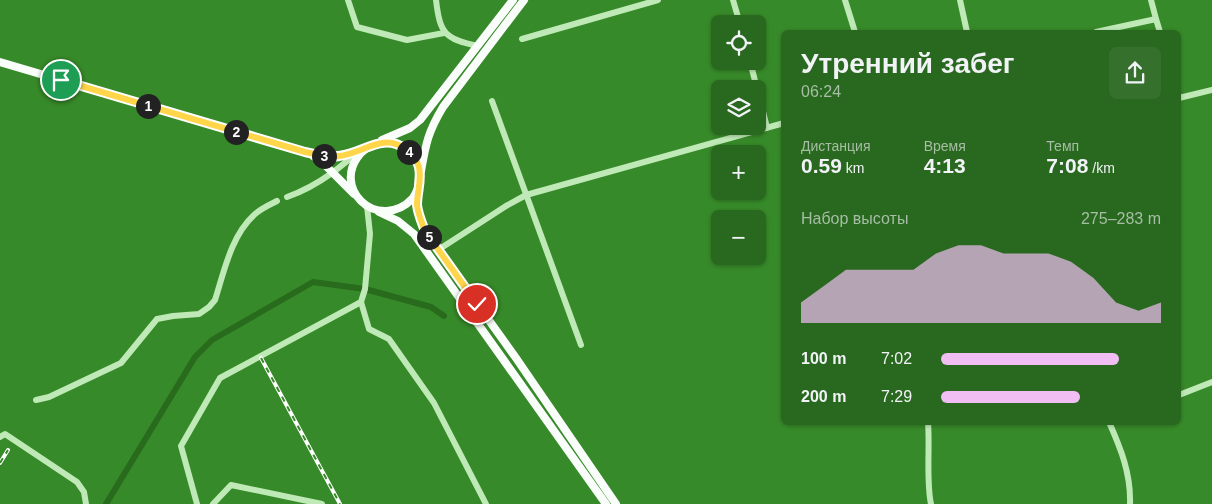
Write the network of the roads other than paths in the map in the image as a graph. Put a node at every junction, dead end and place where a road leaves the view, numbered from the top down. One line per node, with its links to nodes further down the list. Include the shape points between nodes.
1 (348, 0): 16 (street, via 356,27 406,40)
2 (436, 0): 16 (street, via 439,23)
3 (513, 0): 18 (main road)
4 (524, 0): 24 (main road)
5 (658, 0): 17 (street)
6 (733, 0): 10 (street)
7 (844, 0): 12 (street)
8 (960, 0): 13 (street)
9 (1151, 0): 11 (street)
10 (737, 15)
11 (1156, 19): 14 (street); 15 (street)
12 (854, 30)
13 (967, 30)
14 (1105, 30)
15 (1159, 30)
16 (444, 33): 18 (street)
17 (522, 39)
18 (478, 46): 22 (main road)
19 (0, 62): 30 (main road)
20 (1212, 90): 21 (street)
21 (1181, 98)
22 (435, 100): 24 (main road); 28 (main road, via 410,128)
23 (492, 101): 33 (street)
24 (444, 107): 32 (main road, via 427,139)
25 (766, 124): 27 (street)
26 (781, 124): 27 (street)
27 (767, 128): 33 (street)
28 (375, 143): 29 (main road); 32 (main road, via 401,145 412,154 418,165)
29 (364, 150): 30 (main road, via 340,156); 31 (street); 35 (main road, via 352,165 353,189)
30 (305, 152): 31 (main road, via 320,160)
31 (332, 173): 34 (street, via 304,191); 35 (main road)
32 (420, 182): 38 (main road, via 413,198 402,207 389,212); 39 (main road, via 417,205 420,219)
33 (526, 196): 39 (street); 41 (street)
34 (287, 197)
35 (359, 199): 37 (main road)
36 (277, 201): 44 (street, via 254,215 235,241 215,300 209,307 199,314 157,319 121,363)
37 (367, 206): 38 (main road); 40 (street, via 370,234)
38 (376, 210): 53 (main road, via 414,234)
39 (438, 250): 54 (main road)
40 (361, 302): 48 (street, via 369,329 389,339 434,403); 50 (street, via 220,378 181,446)
41 (580, 345)
42 (1212, 382): 43 (street)
43 (1181, 394)
44 (36, 400)
45 (928, 425): 55 (street)
46 (1110, 425): 56 (street, via 1127,470)
47 (0, 437): 49 (street, via 5,434 77,482 84,492)
48 (485, 503)
49 (86, 504)
50 (197, 504)
51 (213, 504): 52 (street, via 231,485)
52 (322, 504)
53 (606, 504)
54 (616, 504)
55 (931, 504)
56 (1130, 504)

